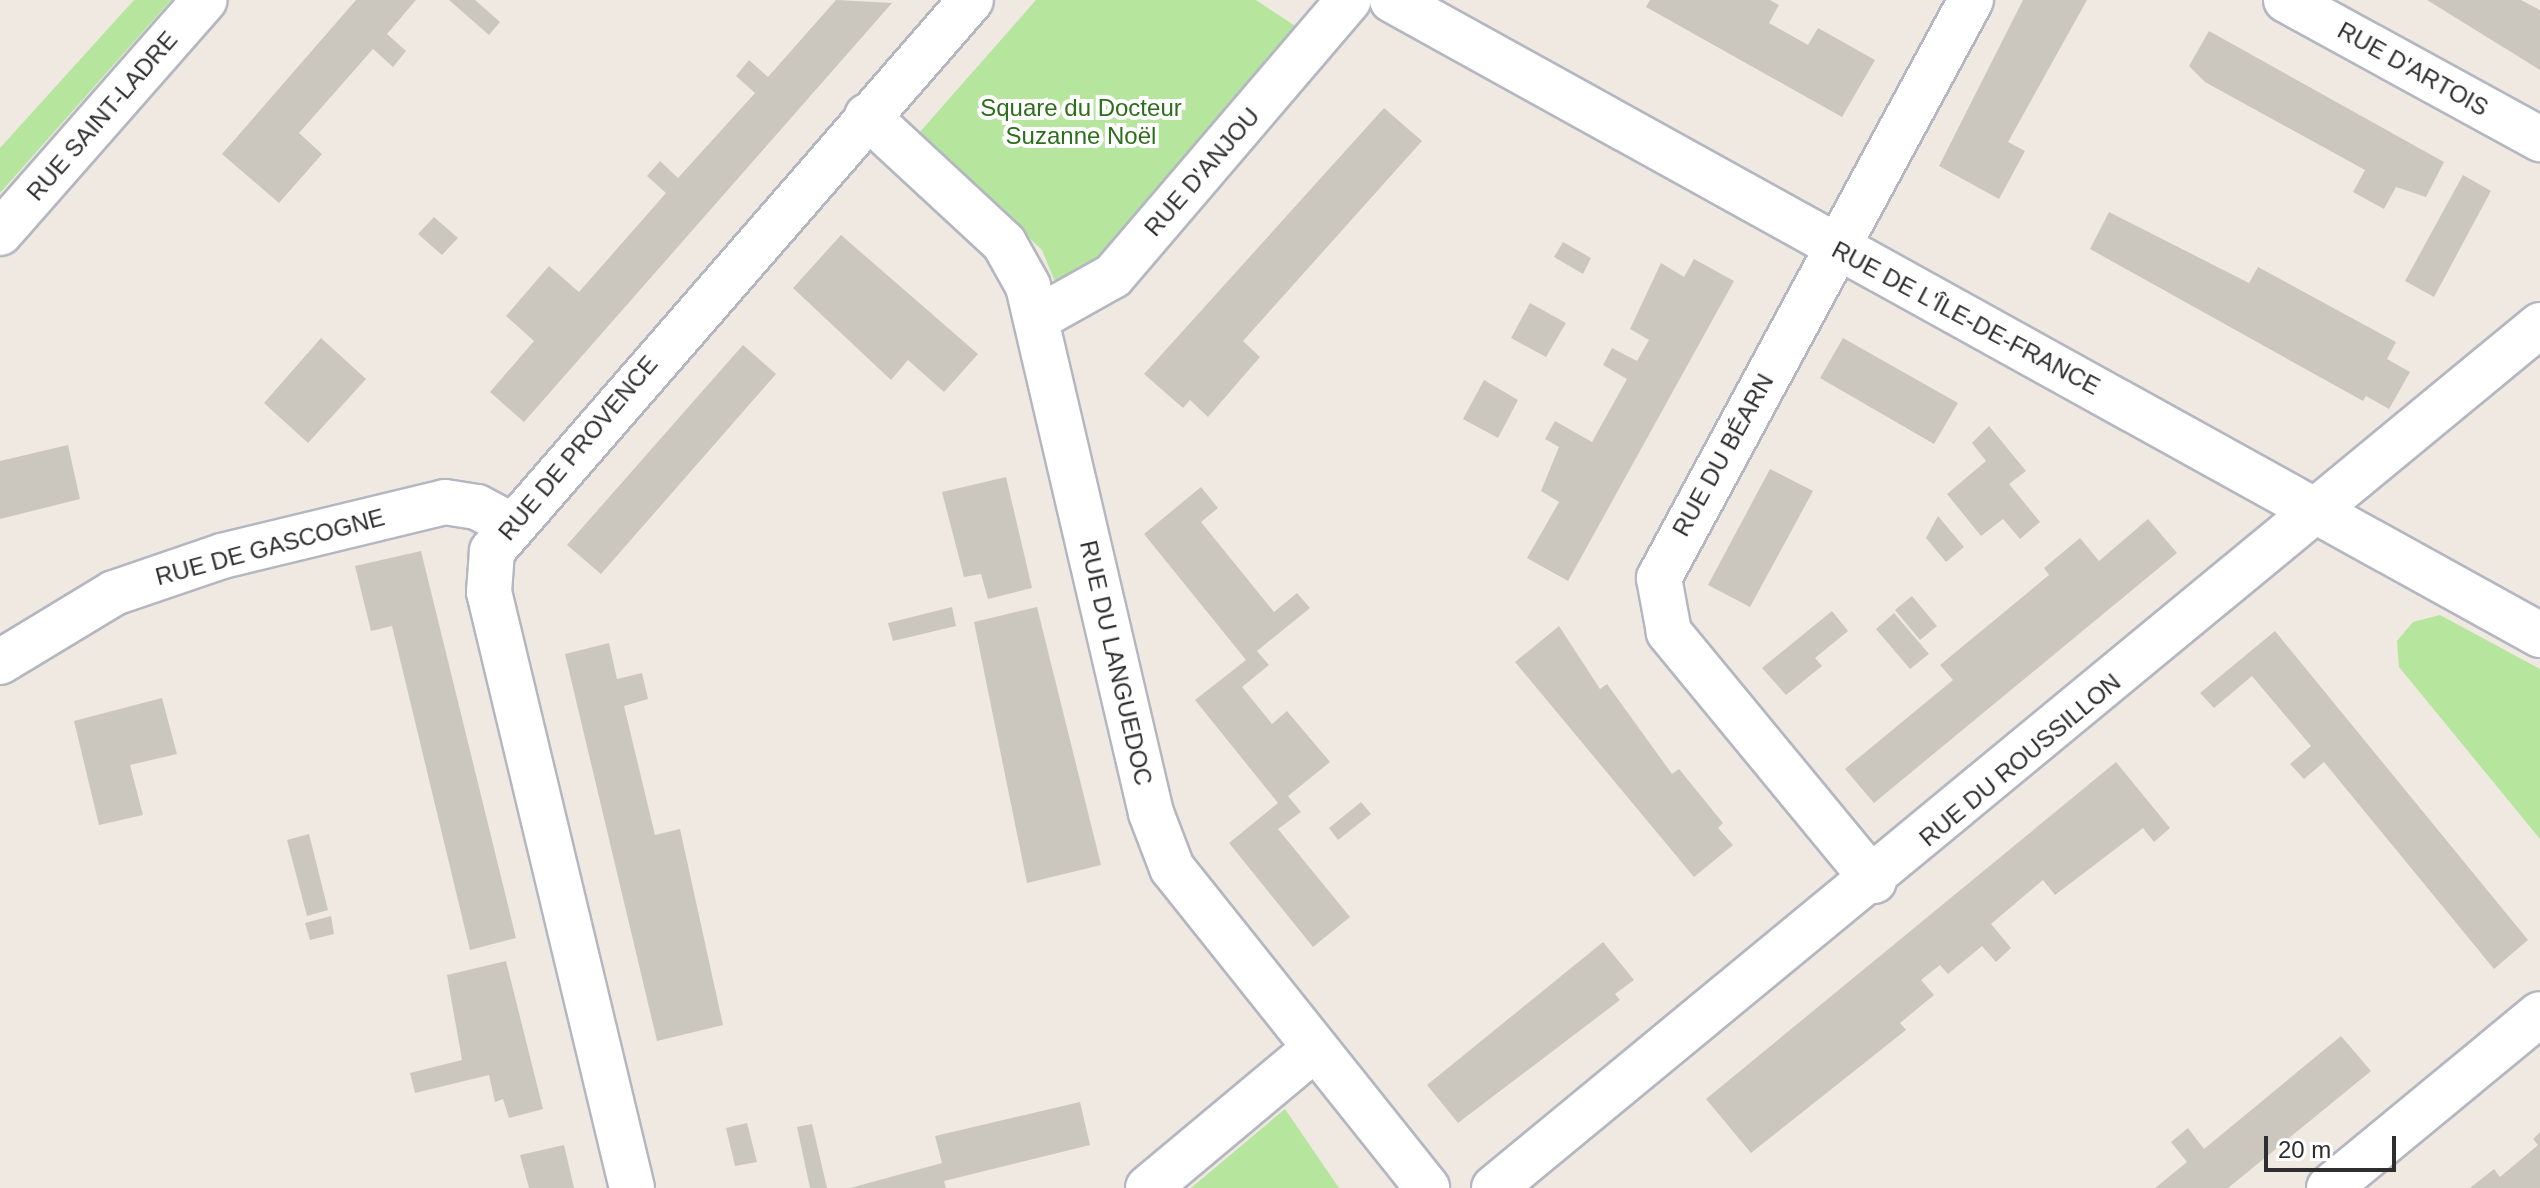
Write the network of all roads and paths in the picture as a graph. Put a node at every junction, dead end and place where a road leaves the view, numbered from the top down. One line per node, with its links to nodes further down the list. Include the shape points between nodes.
1 (205, 0): 9 (street, RUE SAINT-LADRE)
2 (971, 0): 7 (street, RUE DE PROVENCE)
3 (1349, 0): 11 (street, RUE D'ANJOU, via 1113,276)
4 (1392, 0): 10 (street, RUE DE L'ÎLE-DE-FRANCE)
5 (1971, 0): 10 (street, RUE DU BÉARN)
6 (2286, 0): 8 (street, RUE D'ARTOIS)
7 (867, 116): 11 (street, RUE DU LANGUEDOC, via 1004,243 1024,274); 14 (street, RUE DE PROVENCE)
8 (2540, 139)
9 (0, 233)
10 (1837, 248): 13 (street, RUE DE L'ÎLE-DE-FRANCE); 17 (street, RUE DU BÉARN, via 1666,558 1657,599 1669,632)
11 (1036, 319): 19 (street, RUE DU LANGUEDOC, via 1160,842 1191,896)
12 (2540, 325): 13 (street, RUE DU ROUSSILLON)
13 (2319, 510): 15 (street, RUE DE L'ÎLE-DE-FRANCE); 17 (street, RUE DU ROUSSILLON)
14 (509, 524): 16 (street, RUE DE GASCOGNE, via 477,507 445,502 222,556 114,593); 20 (street, RUE DE PROVENCE, via 492,551 489,592)
15 (2540, 635)
16 (0, 662)
17 (1874, 881): 23 (street, RUE DU ROUSSILLON)
18 (2540, 1014): 24 (street)
19 (1314, 1049): 21 (street); 22 (street, RUE DU LANGUEDOC)
20 (632, 1188)
21 (1148, 1188)
22 (1427, 1188)
23 (1494, 1188)
24 (2329, 1188)

